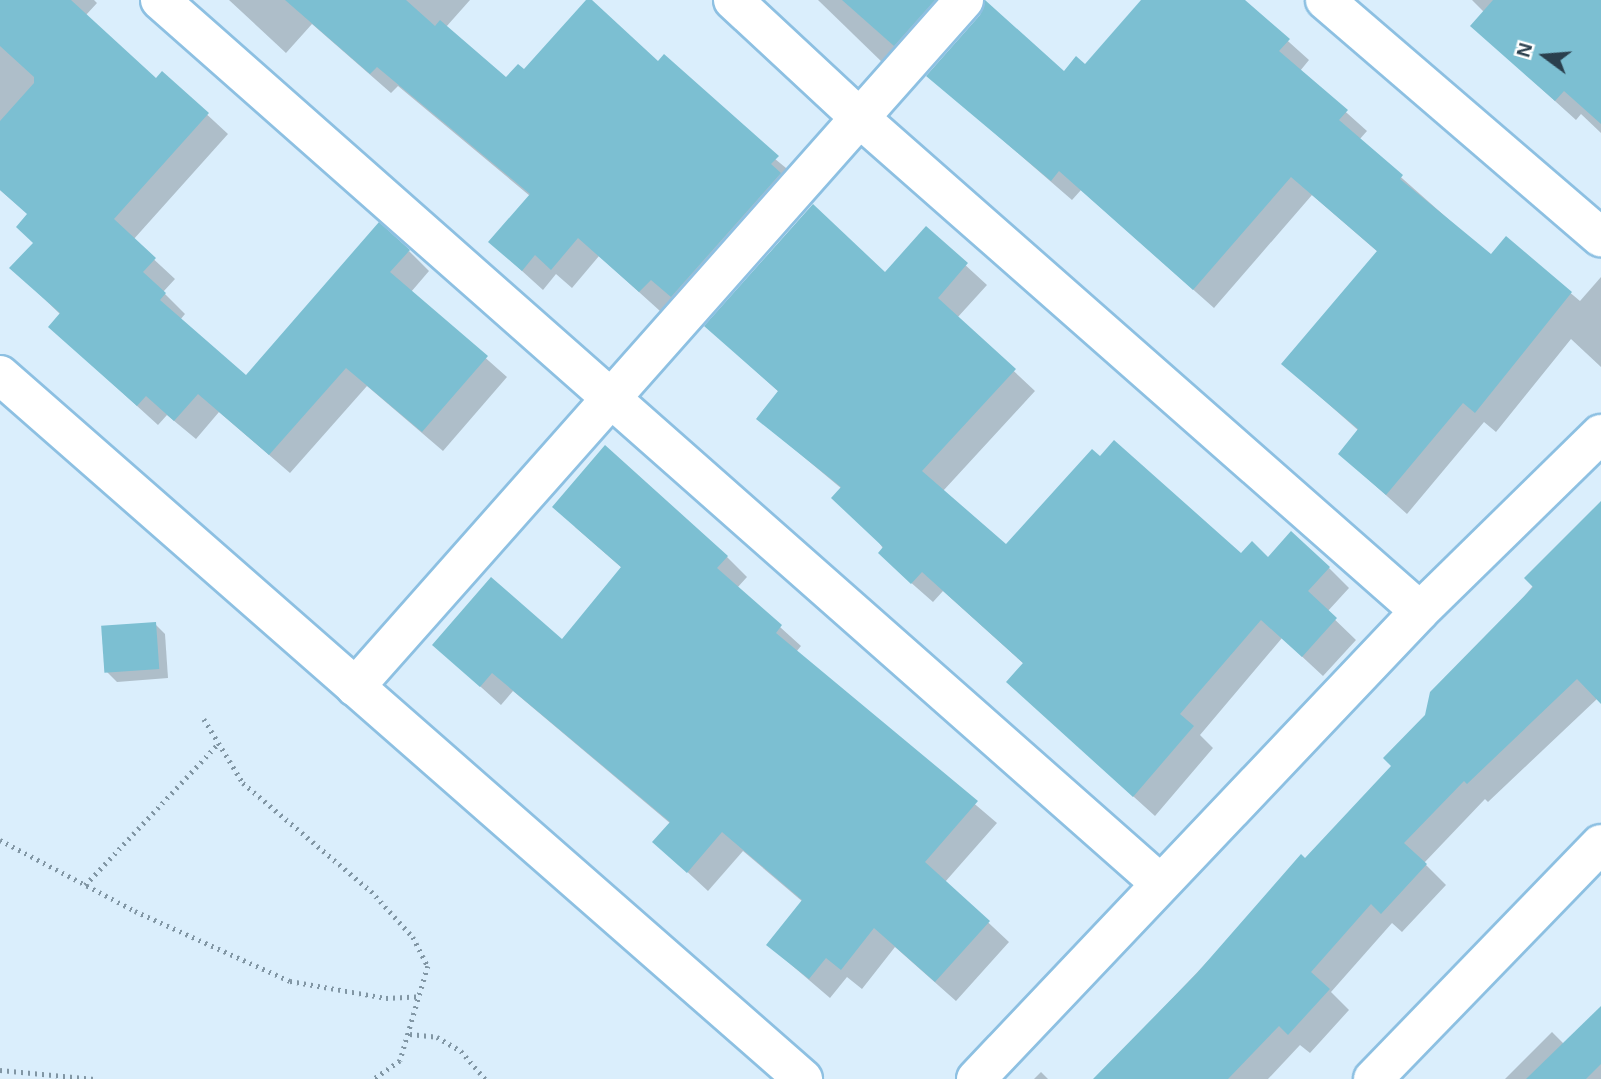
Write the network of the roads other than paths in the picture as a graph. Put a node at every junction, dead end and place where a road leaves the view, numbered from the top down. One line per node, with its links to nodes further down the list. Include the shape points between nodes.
1 (160, 0): 8 (street)
2 (733, 0): 5 (street)
3 (964, 0): 5 (street)
4 (1325, 0): 6 (street)
5 (862, 120): 8 (street); 10 (street)
6 (1601, 237)
7 (0, 375): 11 (street)
8 (610, 399): 11 (street); 13 (street)
9 (1601, 434): 10 (street)
10 (1420, 611): 13 (street)
11 (355, 687): 14 (street)
12 (1601, 844): 16 (street)
13 (1161, 884): 15 (street)
14 (803, 1079)
15 (976, 1079)
16 (1373, 1079)

